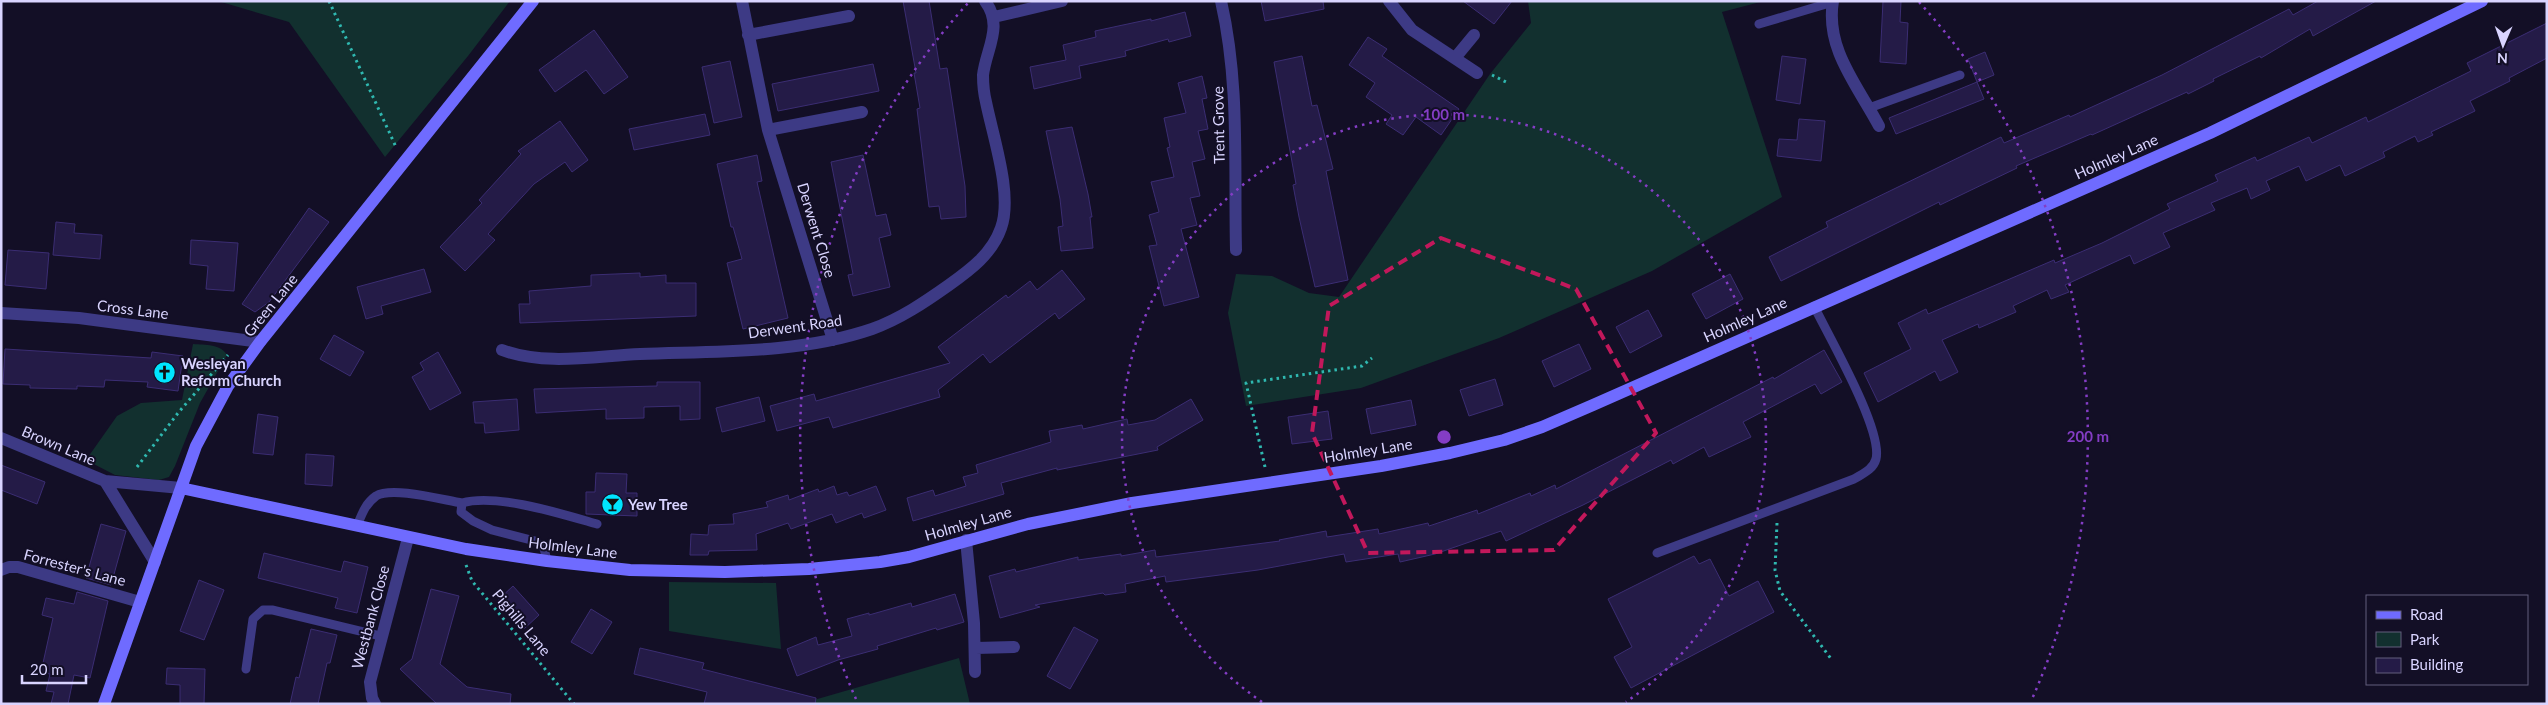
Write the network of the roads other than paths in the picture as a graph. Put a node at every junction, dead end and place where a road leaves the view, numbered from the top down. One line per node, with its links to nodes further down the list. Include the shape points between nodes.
1 (533, 1): 25 (main road, Green Lane)
2 (742, 1): 12 (street, Derwent Close)
3 (985, 1): 10 (street)
4 (1062, 1): 10 (street)
5 (1220, 1): 21 (street, Trent Grove, via 1234,84)
6 (1389, 1): 14 (street, via 1412,30)
7 (2482, 1): 22 (main road, Holmley Lane, via 2210,133)
8 (1833, 2): 11 (lane); 17 (street, via 1833,38 1844,66)
9 (849, 16): 12 (street)
10 (994, 17): 24 (street, Derwent Road, via 994,32 983,75 984,96 1002,184 1005,212 1001,229 985,255 970,270 906,314 873,329)
11 (1760, 24)
12 (748, 35): 20 (street, Derwent Close)
13 (1474, 35): 14 (street)
14 (1455, 58): 15 (street)
15 (1477, 73)
16 (1960, 75): 17 (lane)
17 (1869, 108): 19 (street)
18 (862, 112): 20 (street)
19 (1879, 126)
20 (768, 130): 24 (street, Derwent Close)
21 (1236, 250)
22 (1814, 306): 34 (main road, Holmley Lane, via 1593,405 1504,440 1390,464 1132,503); 35 (lane, via 1870,420 1878,447 1876,461 1854,479)
23 (1, 314): 25 (street, Cross Lane, via 79,318)
24 (834, 340): 26 (street, Derwent Road, via 724,351 534,359)
25 (260, 342): 29 (main road, Green Lane, via 213,410)
26 (502, 350)
27 (1, 438): 28 (street, Brown Lane)
28 (105, 481): 29 (street, Brown Lane); 37 (street, Brown Lane)
29 (181, 488): 32 (main road, Holmley Lane); 37 (main road, Green Lane)
30 (462, 503): 31 (lane, via 473,500 536,507); 32 (lane, via 391,492 377,496 364,508); 36 (lane, via 461,512 473,521 492,530 535,541 544,548)
31 (597, 524)
32 (357, 526): 33 (main road, Holmley Lane)
33 (408, 538): 36 (main road, Holmley Lane); 40 (street, Westbank Close)
34 (966, 540): 36 (main road, Holmley Lane, via 880,562 809,569 725,572 630,570); 41 (street)
35 (1657, 553)
36 (547, 561)
37 (156, 562): 39 (main road, Green Lane)
38 (1, 570): 39 (street, Forrester's Lane, via 18,567)
39 (140, 602): 45 (main road, Green Lane)
40 (381, 636): 43 (lane, via 263,610 253,619); 46 (street, Westbank Close, via 370,682)
41 (976, 648): 42 (street); 44 (street)
42 (1014, 648)
43 (246, 669)
44 (975, 672)
45 (104, 704)
46 (375, 704)

